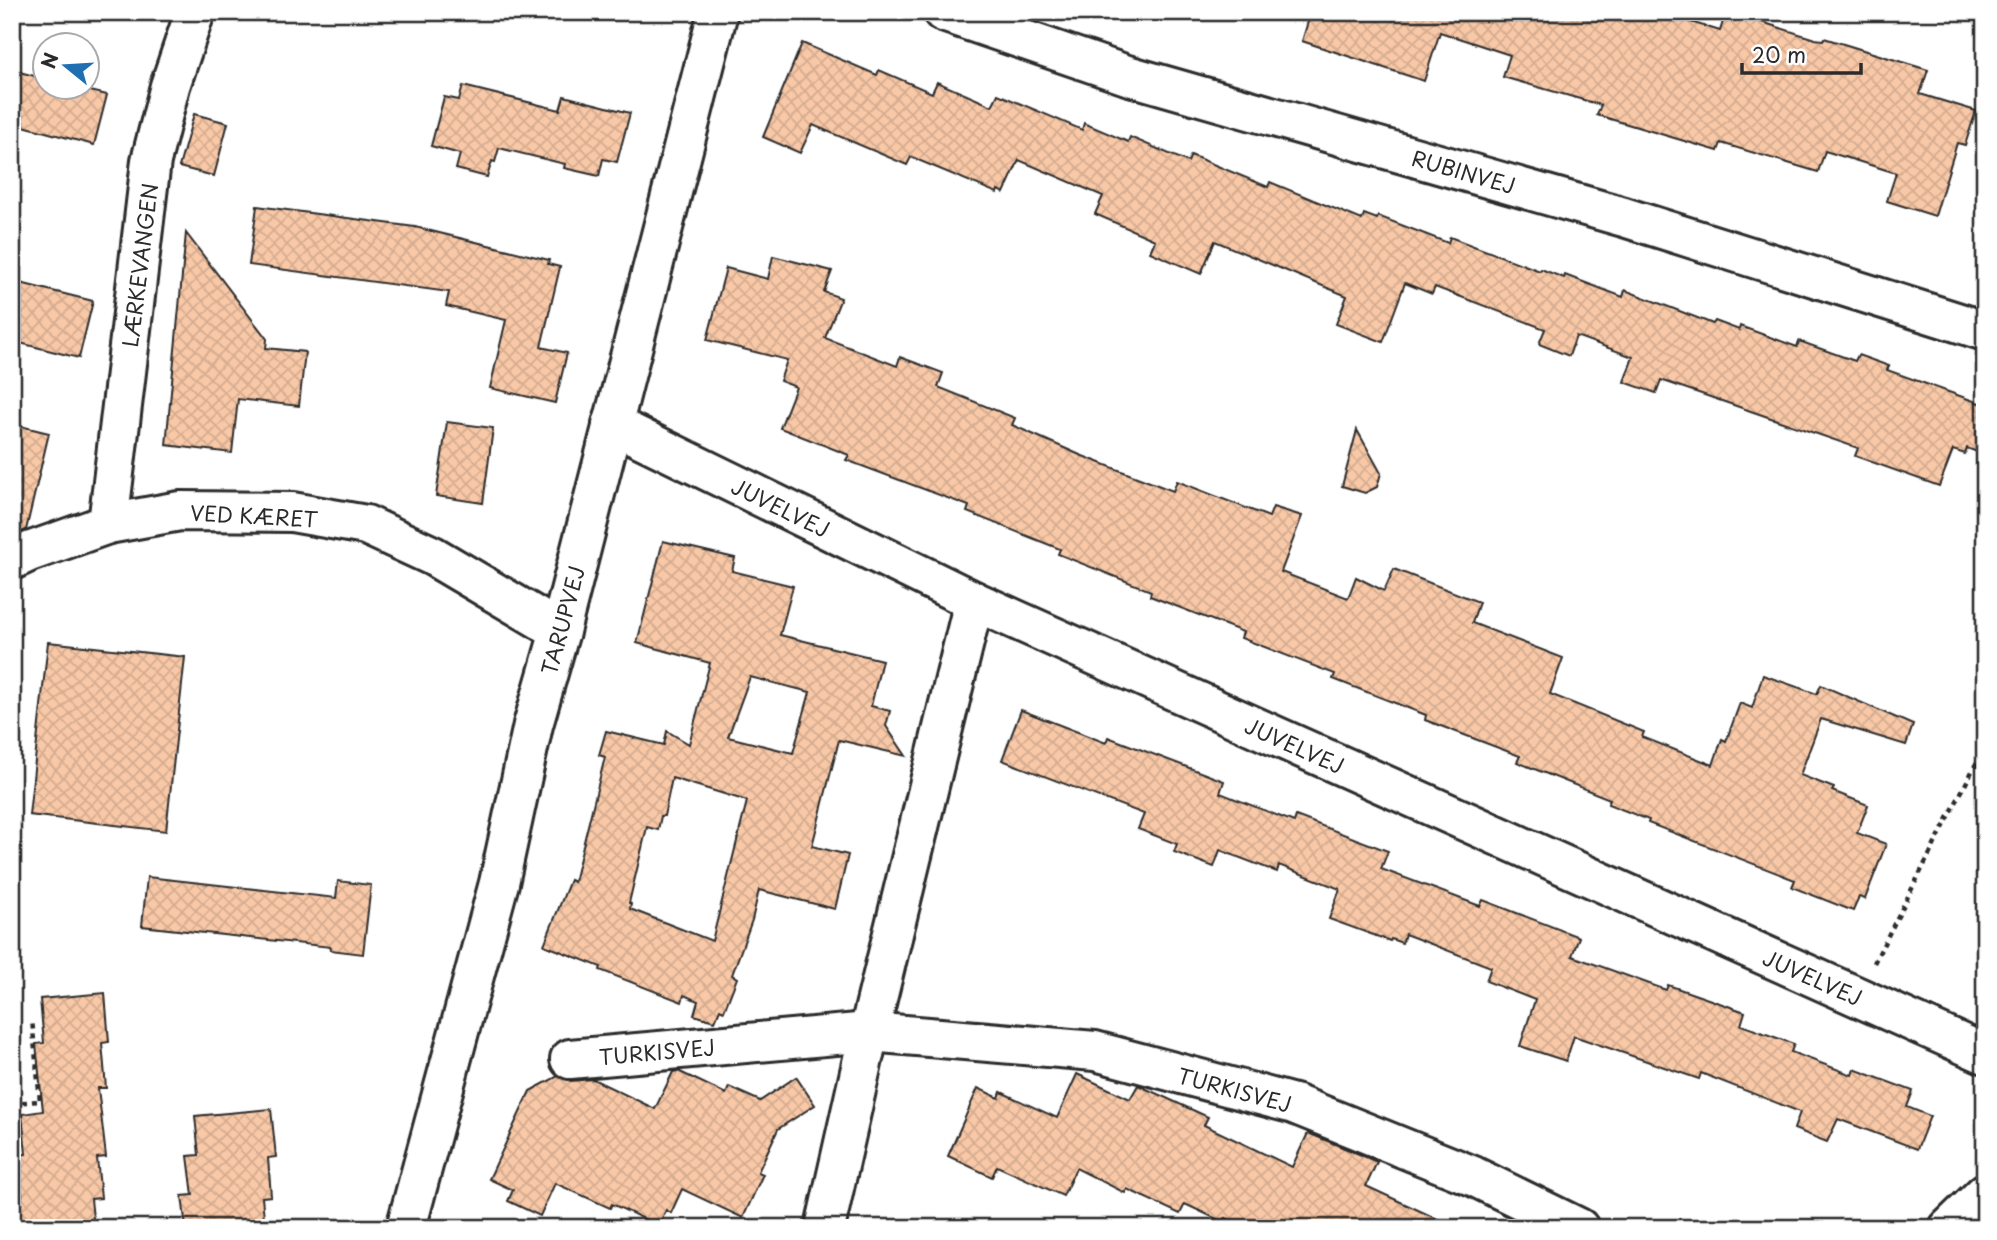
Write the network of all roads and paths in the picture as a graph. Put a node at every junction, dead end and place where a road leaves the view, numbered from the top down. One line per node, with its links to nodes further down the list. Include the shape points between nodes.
1 (195, 12): 6 (street, LÆRKEVANGEN, via 170,86 152,161)
2 (718, 12): 5 (street, TARUPVEJ)
3 (943, 12): 4 (street, RUBINVEJ, via 1127,75 1624,216)
4 (1985, 331)
5 (612, 424): 8 (street, JUVELVEJ); 9 (street, TARUPVEJ)
6 (108, 524): 7 (street, VED KÆRET); 9 (street, VED KÆRET, via 180,510 292,512 366,525 433,556)
7 (12, 560)
8 (974, 601): 11 (street, JUVELVEJ); 13 (street)
9 (560, 631): 18 (street, TARUPVEJ, via 533,725 499,883)
10 (1985, 746): 11 (path)
11 (1857, 996): 14 (street, JUVELVEJ)
12 (32, 1020): 16 (path, via 40,1101)
13 (869, 1032): 15 (street, TURKISVEJ); 19 (street); 20 (street, TURKISVEJ, via 1095,1051 1294,1104 1473,1175)
14 (1985, 1054)
15 (570, 1059)
16 (12, 1103)
17 (1985, 1193): 21 (street)
18 (406, 1228)
19 (825, 1228)
20 (1578, 1228)
21 (1950, 1228)

